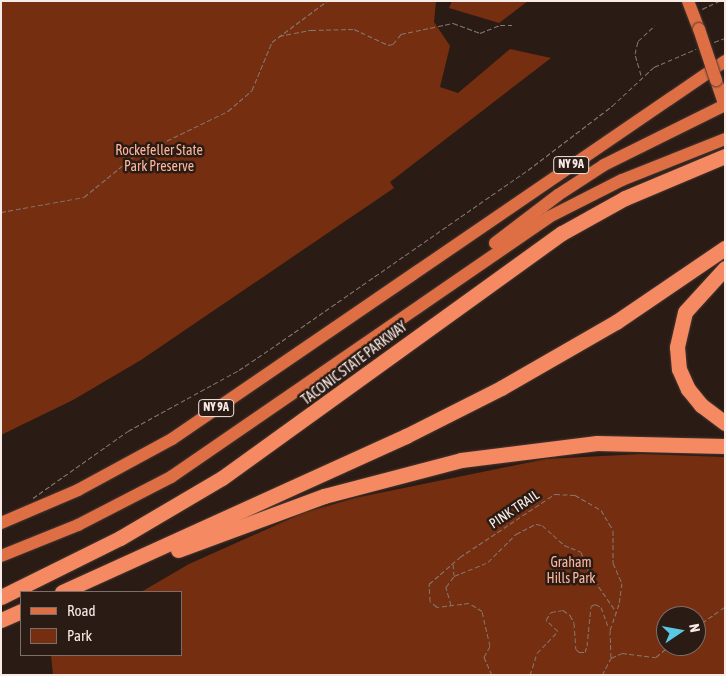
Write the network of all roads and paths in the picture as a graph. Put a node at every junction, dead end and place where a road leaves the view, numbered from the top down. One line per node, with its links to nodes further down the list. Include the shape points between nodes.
1 (327, 1): 7 (path)
2 (688, 1): 13 (main road, bridge)
3 (719, 1): 4 (path)
4 (704, 9)
5 (512, 25): 7 (path, via 500,25 480,33 453,23 401,34 388,45 354,29 311,30)
6 (655, 25): 12 (path, via 638,41 635,54)
7 (279, 36): 16 (path, via 266,52 252,90 228,111 134,157 84,197)
8 (725, 38): 9 (path)
9 (709, 44)
10 (700, 47): 12 (path)
11 (725, 61): 19 (main road, NY 9A)
12 (641, 76): 23 (path, via 612,106 528,170 276,345 239,370 128,431 50,489)
13 (724, 102): 19 (main road, via 600,158); 20 (main road, via 575,183 530,215)
14 (725, 139): 20 (main road, NY 9A, via 622,180 561,210)
15 (725, 156): 30 (highway, TACONIC STATE PARKWAY, via 625,198 562,233 222,478 120,538)
16 (1, 212)
17 (725, 248): 28 (highway, via 616,322 493,392 406,436)
18 (725, 268): 21 (highway, via 686,312 677,347 679,369 688,389 701,405)
19 (416, 269): 24 (main road, NY 9A, via 165,443 78,490)
20 (416, 308): 25 (main road, NY 9A, via 171,477 78,525)
21 (725, 423)
22 (725, 446): 28 (highway, via 656,442 582,444 448,462 311,500 208,538 106,581)
23 (26, 502)
24 (1, 523)
25 (1, 556)
26 (453, 564): 27 (path); 31 (path, PINK TRAIL, via 433,580 427,593 437,607); 34 (path, PINK TRAIL, via 544,499 555,494 575,495 601,510 613,530 613,564 622,583)
27 (454, 576): 31 (path, via 446,587); 34 (path, PINK TRAIL, via 488,562 516,534 536,524 542,525 564,545 580,552 590,574)
28 (88, 580): 29 (highway)
29 (64, 591)
30 (1, 597)
31 (451, 605): 40 (path, PINK TRAIL, via 469,603 482,611 490,646 483,653)
32 (725, 607): 35 (path)
33 (20, 611): 36 (highway)
34 (617, 613): 37 (path, PINK TRAIL)
35 (706, 617)
36 (1, 620)
37 (610, 630): 39 (path, PINK TRAIL); 41 (path, PINK TRAIL, via 600,607 591,606 587,646 585,652 579,652 570,615 563,610 551,612 546,620 558,630 536,653)
38 (657, 656): 39 (path, via 622,652)
39 (611, 658): 42 (path)
40 (492, 675)
41 (530, 675)
42 (602, 675)

